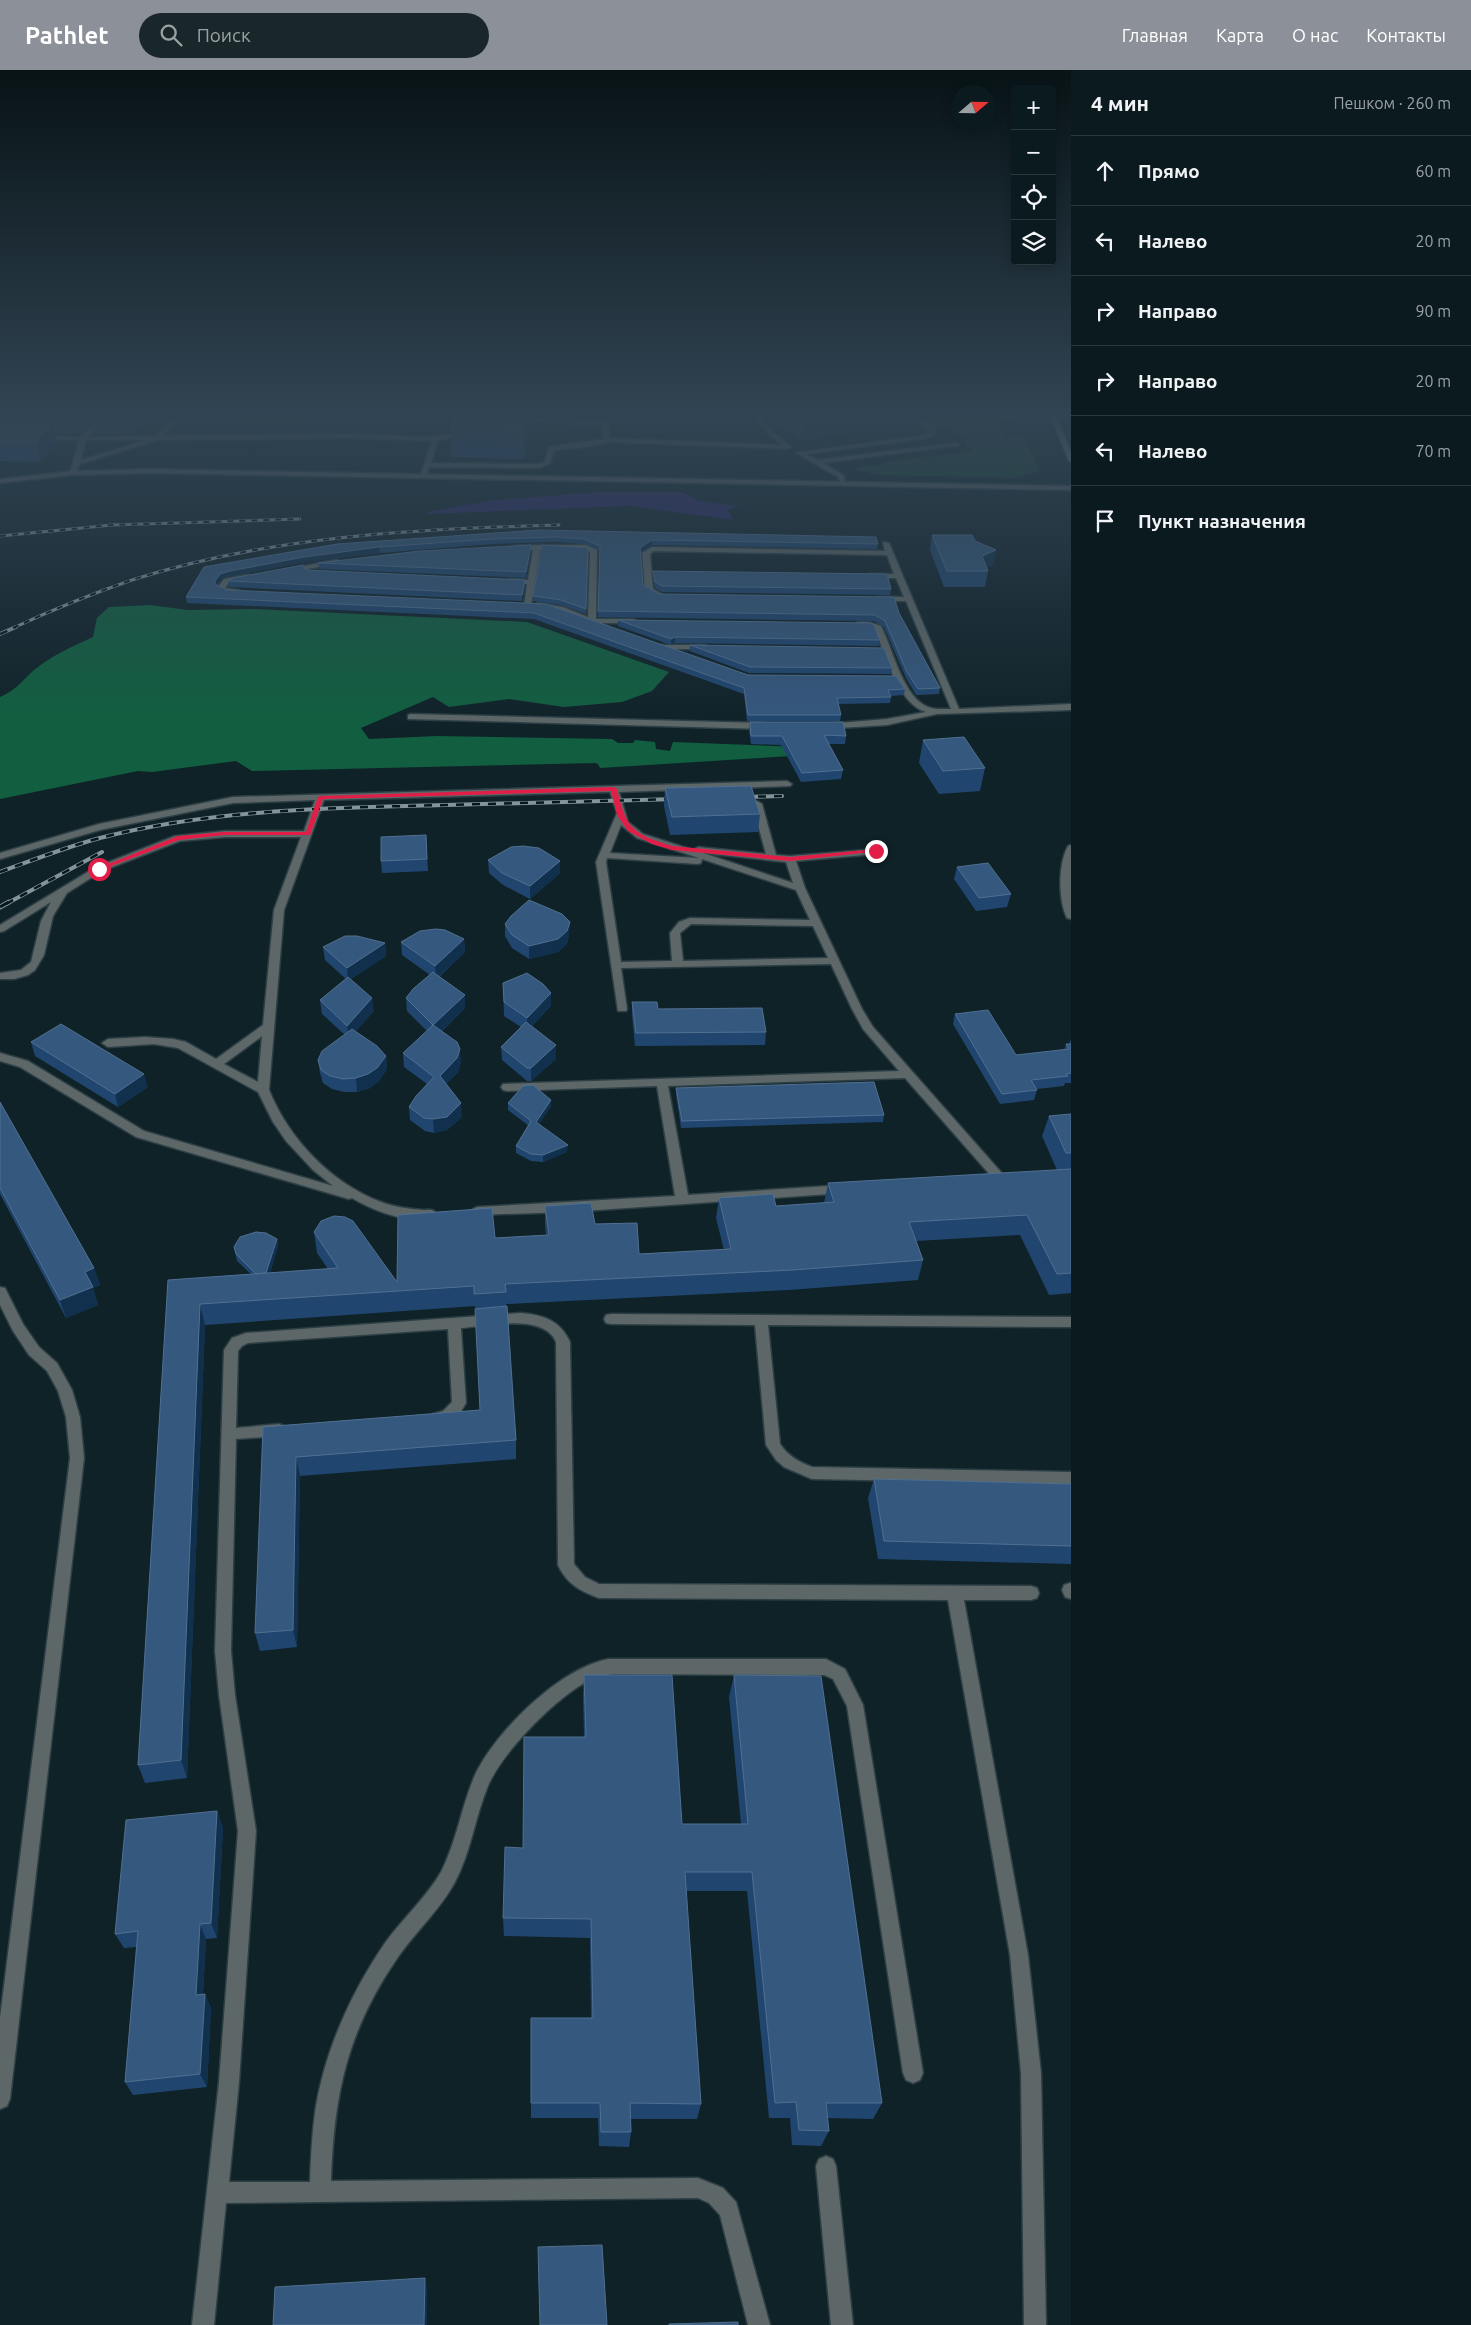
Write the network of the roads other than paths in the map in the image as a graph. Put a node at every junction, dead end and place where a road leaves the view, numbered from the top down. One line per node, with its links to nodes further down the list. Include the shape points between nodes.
1 (885, 544): 4 (street)
2 (537, 547): 3 (street); 13 (street); 21 (street, via 593,549)
3 (509, 548)
4 (889, 553): 7 (street, via 657,549 646,553); 11 (street)
5 (344, 560): 6 (street, via 284,571)
6 (323, 572)
7 (648, 573): 8 (street); 15 (street, via 650,592)
8 (658, 574)
9 (255, 576): 14 (street, via 227,581 222,588 228,592)
10 (860, 576): 11 (street)
11 (899, 576): 17 (street)
12 (501, 581): 13 (street)
13 (531, 582): 19 (street)
14 (248, 593)
15 (670, 596)
16 (868, 598): 17 (street)
17 (908, 599): 36 (street)
18 (517, 604): 19 (street)
19 (527, 605): 20 (street)
20 (560, 609): 21 (street); 22 (street)
21 (592, 609): 22 (street)
22 (592, 620): 23 (street, via 627,624); 25 (street)
23 (646, 621)
24 (848, 624): 30 (street, via 875,626)
25 (618, 630)
26 (654, 644): 27 (street)
27 (664, 647): 28 (street, via 708,651); 31 (street)
28 (717, 648)
29 (878, 650): 30 (street)
30 (888, 650): 33 (street)
31 (691, 657)
32 (891, 678): 33 (street)
33 (901, 678): 35 (street, via 915,704)
34 (1071, 707): 36 (street)
35 (941, 712): 36 (street); 39 (street, via 865,725)
36 (956, 712)
37 (411, 717): 38 (street)
38 (773, 726)
39 (817, 727)
40 (787, 784): 41 (street)
41 (614, 789): 42 (street); 44 (street)
42 (321, 797): 45 (street); 50 (street, via 233,800 99,827)
43 (757, 804): 51 (street)
44 (620, 815): 46 (street, via 630,830); 49 (street)
45 (308, 834): 54 (street, via 224,834 178,838 108,865); 64 (street, via 279,910)
46 (672, 848): 51 (street); 53 (street)
47 (1071, 848): 56 (street, via 1067,857 1067,906)
48 (876, 851): 52 (street)
49 (603, 855): 53 (street); 61 (street, via 601,862)
50 (0, 856)
51 (772, 858): 52 (street)
52 (790, 859): 55 (street)
53 (720, 863): 55 (street)
54 (70, 887): 58 (street); 62 (street, via 47,918 41,951 34,965 20,974)
55 (800, 888): 57 (street)
56 (1071, 916)
57 (816, 923): 59 (street); 60 (street, via 683,924 676,932)
58 (0, 929)
59 (834, 961): 60 (street); 68 (street, via 869,1029)
60 (678, 964): 61 (street)
61 (616, 965): 63 (street)
62 (0, 976)
63 (622, 1009)
64 (269, 1026): 67 (street); 71 (street)
65 (108, 1043): 67 (street, via 154,1039 171,1041)
66 (0, 1057): 75 (street, via 24,1064 140,1134)
67 (216, 1064): 71 (street)
68 (908, 1074): 69 (street); 72 (street, via 1008,1182)
69 (662, 1082): 70 (street); 74 (street)
70 (507, 1087)
71 (263, 1090): 75 (street, via 268,1105 288,1135 330,1176)
72 (984, 1183)
73 (859, 1189): 74 (street)
74 (682, 1199): 76 (street, via 613,1206)
75 (363, 1200): 77 (street, via 398,1212)
76 (460, 1213)
77 (441, 1214)
78 (0, 1292): 90 (street, via 34,1351 52,1367 65,1390 73,1417 77,1458)
79 (611, 1319): 80 (street)
80 (761, 1321): 81 (street); 86 (street, via 773,1445 792,1466 812,1473)
81 (1071, 1322)
82 (454, 1323): 83 (street, via 459,1403 445,1417); 85 (street, via 246,1338 237,1342 231,1350); 87 (street, via 533,1319 554,1327 560,1333 563,1342 566,1565 573,1578 585,1586 599,1591)
83 (425, 1418)
84 (298, 1428): 85 (street)
85 (229, 1434): 92 (street, via 223,1651 247,1831 229,2082)
86 (1071, 1478)
87 (955, 1593): 88 (street); 97 (street, via 1019,1955 1031,2073)
88 (1031, 1593)
89 (913, 2073): 93 (street, via 855,1705 839,1674 826,1667 614,1666 592,1671 574,1680 516,1728 496,1752 481,1781 463,1843 450,1874 392,1948 357,2010 329,2092)
90 (0, 2099)
91 (826, 2166): 96 (street)
92 (217, 2193): 93 (street); 94 (street)
93 (320, 2193): 95 (street, via 698,2188 716,2195 729,2209)
94 (202, 2325)
95 (759, 2325)
96 (842, 2325)
97 (1035, 2325)

